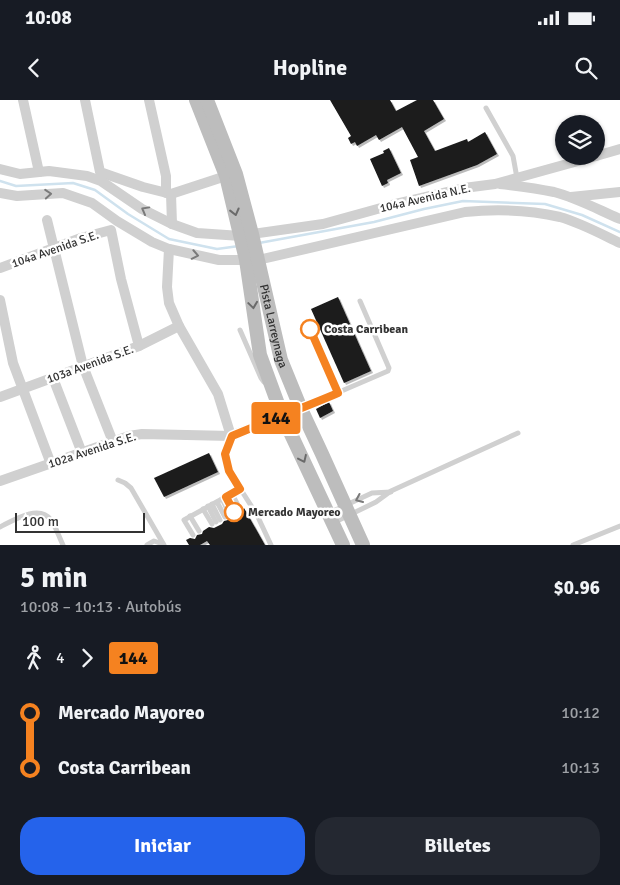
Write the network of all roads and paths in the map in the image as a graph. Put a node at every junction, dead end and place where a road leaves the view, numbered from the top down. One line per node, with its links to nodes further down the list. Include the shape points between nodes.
1 (23, 100): 11 (street)
2 (85, 100): 12 (street)
3 (149, 100): 19 (street)
4 (196, 100): 14 (main road, Pista Larreynaga)
5 (207, 100): 24 (main road, Pista Larreynaga, via 236,174)
6 (486, 108): 15 (lane, via 513,156)
7 (618, 149): 8 (street, 104a Avenida N.E.)
8 (605, 153)
9 (564, 165): 15 (street, 104a Avenida N.E.)
10 (0, 169): 11 (street, via 20,174)
11 (39, 172): 13 (street, via 49,170)
12 (100, 172): 13 (street); 19 (street)
13 (87, 176): 23 (street, 104a Avenida N.E., one-way to 13, via 142,209 101,181)
14 (226, 176): 19 (street); 24 (main road, Pista Larreynaga, one-way to 24)
15 (517, 178): 16 (street, 104a Avenida N.E.)
16 (495, 184): 20 (street, via 540,189); 24 (street, 104a Avenida N.E., via 399,203 323,224)
17 (620, 192): 20 (street)
18 (0, 193): 27 (street, one-way to 27, via 16,196 63,193 92,203 152,242)
19 (169, 194): 23 (street)
20 (570, 197): 22 (street)
21 (47, 220): 26 (street)
22 (620, 220)
23 (172, 224): 24 (street, 104a Avenida N.E., via 197,233)
24 (247, 236): 28 (main road, Pista Larreynaga)
25 (620, 243): 28 (street, via 561,218 520,211 483,210)
26 (54, 248): 29 (street, 104a Avenida S.E.); 35 (street, 104a Avenida S.E., via 110,230); 36 (street)
27 (169, 249): 28 (street, one-way to 28, via 219,260); 32 (street, via 167,287)
28 (252, 258): 38 (main road, Pista Larreynaga, one-way to 38, via 260,355); 42 (main road, Pista Larreynaga, via 266,290 281,360)
29 (0, 268)
30 (0, 300): 39 (street, via 13,363)
31 (360, 301): 40 (lane, via 389,369)
32 (179, 326): 35 (street, 103a Avenida S.E.); 45 (street, via 218,394)
33 (310, 329): 40 (lane)
34 (240, 330): 38 (lane, via 261,378)
35 (139, 346): 36 (street, 103a Avenida S.E.)
36 (83, 366): 37 (street, 103a Avenida S.E.); 46 (street)
37 (53, 378): 39 (street, 103a Avenida S.E.); 47 (street)
38 (270, 382): 43 (main road, Pista Larreynaga)
39 (23, 389): 41 (street, 103a Avenida S.E.); 48 (street)
40 (338, 393): 42 (lane)
41 (0, 398)
42 (301, 409): 43 (street, 102a Avenida S.E.); 54 (main road, Pista Larreynaga)
43 (282, 415): 45 (street, 102a Avenida S.E.); 57 (main road, Pista Larreynaga, one-way to 57)
44 (518, 433): 52 (lane)
45 (232, 436): 46 (street, 102a Avenida S.E., via 142,434); 51 (lane, via 225,454 229,471)
46 (112, 442): 47 (street, 102a Avenida S.E.)
47 (82, 453): 48 (street, 102a Avenida S.E.)
48 (51, 464): 49 (street, 102a Avenida S.E.)
49 (0, 480)
50 (118, 480): 64 (lane, via 131,488)
51 (240, 489): 53 (lane); 65 (lane)
52 (392, 492): 54 (lane, via 376,502); 54 (lane, one-way to 54, via 372,494)
53 (217, 502): 55 (lane); 56 (lane); 56 (lane); 56 (lane)
54 (347, 511): 57 (lane); 57 (lane); 67 (main road, Pista Larreynaga)
55 (190, 516): 60 (lane); 61 (lane, via 184,520)
56 (225, 517)
57 (330, 519): 66 (main road, Pista Larreynaga)
58 (620, 526): 68 (lane)
59 (0, 527): 62 (lane, via 28,514 45,514)
60 (199, 532)
61 (193, 535)
62 (63, 545)
63 (147, 545): 64 (lane, via 154,541)
64 (164, 545)
65 (271, 545)
66 (343, 545)
67 (362, 545)
68 (573, 545)

